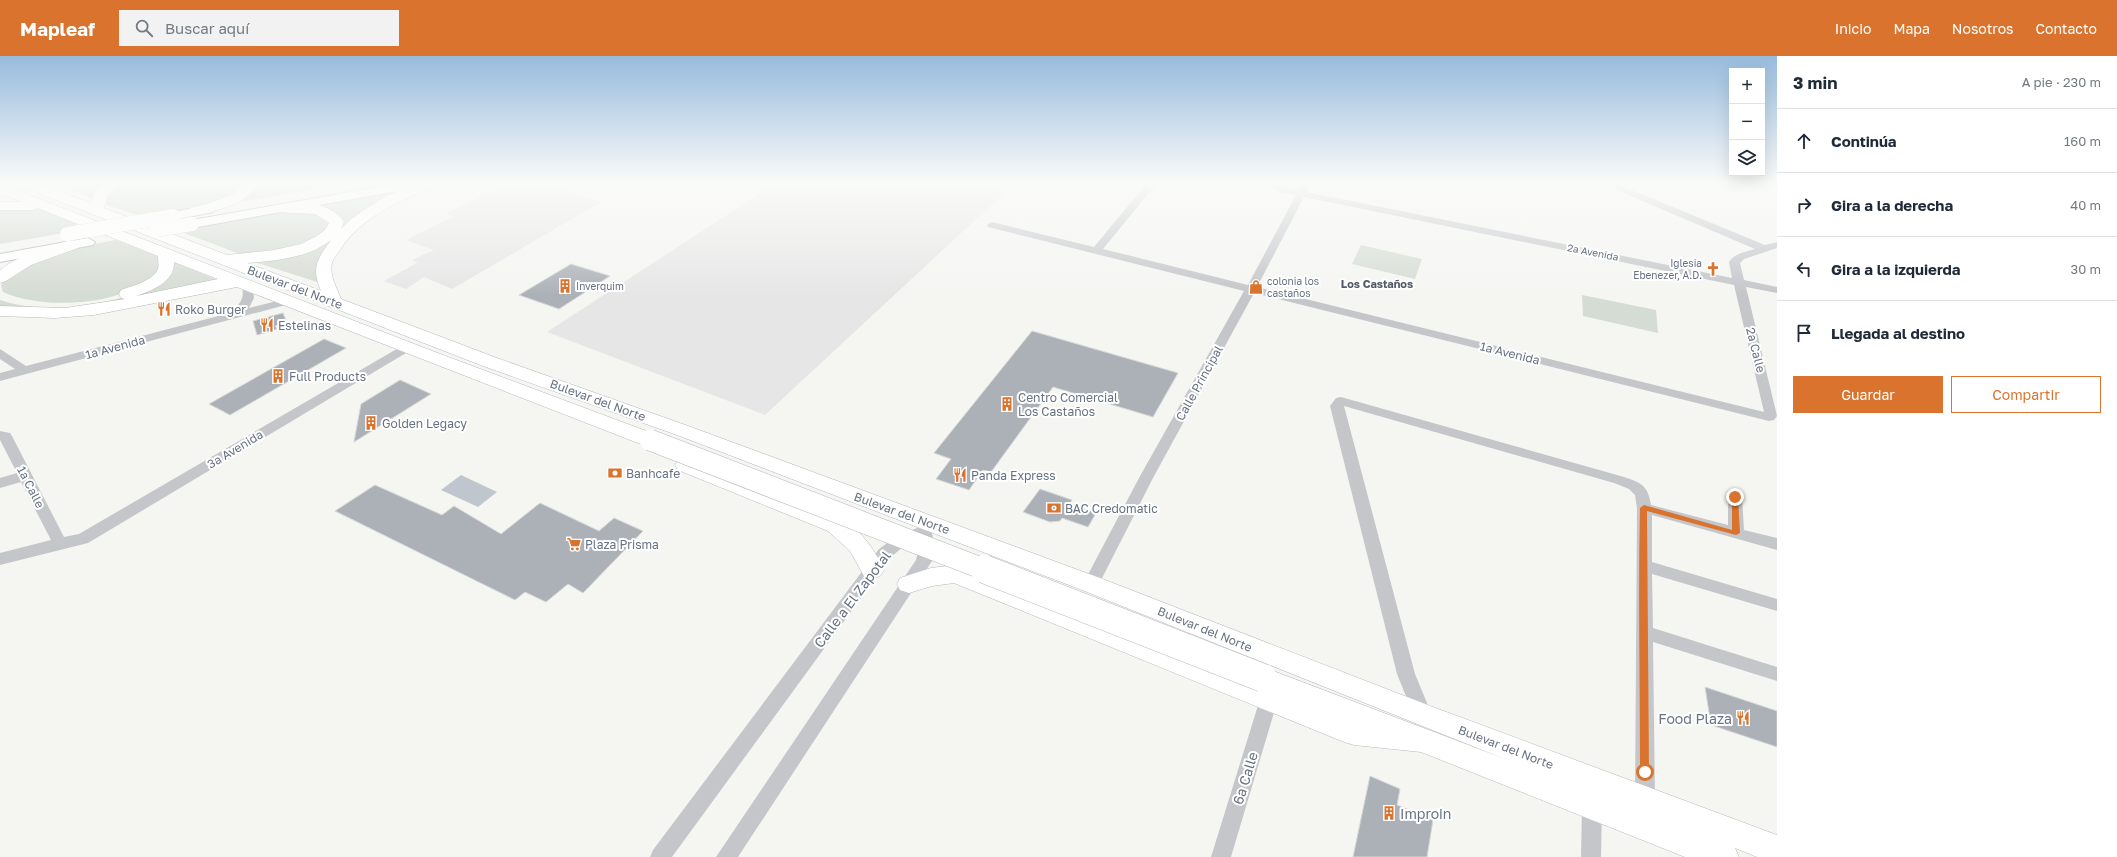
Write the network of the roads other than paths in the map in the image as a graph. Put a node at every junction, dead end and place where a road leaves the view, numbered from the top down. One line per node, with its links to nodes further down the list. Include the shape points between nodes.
1 (83, 220): 17 (highway, Bulevar del Norte)
2 (123, 220): 19 (highway, Bulevar del Norte)
3 (155, 220): 12 (main road, bridge)
4 (181, 220): 12 (main road, bridge)
5 (336, 220): 19 (highway, via 335,230 320,240 282,254)
6 (359, 220): 27 (highway, via 334,245 324,263 324,278)
7 (1121, 220): 16 (street)
8 (1287, 220): 23 (street, Calle Principal)
9 (1454, 220): 21 (street, 2a Avenida)
10 (1697, 220): 15 (street)
11 (992, 225): 16 (street, 1a Avenida)
12 (76, 240): 14 (main road); 18 (main road); 20 (highway, via 22,263)
13 (1777, 245): 15 (street)
14 (0, 246)
15 (1765, 249): 21 (street, 2a Calle, via 1735,260)
16 (1096, 251): 23 (street, 1a Avenida)
17 (166, 253): 22 (highway, Bulevar del Norte); 25 (highway, via 166,268 157,280 139,290 114,298 83,304 50,306 28,304)
18 (0, 258)
19 (224, 259): 27 (highway, Bulevar del Norte)
20 (0, 278)
21 (1740, 282): 24 (street, 2a Avenida); 34 (street, 2a Calle, via 1771,415)
22 (243, 283): 26 (highway, Bulevar del Norte); 28 (highway, via 210,285 100,309 73,312 47,314); 29 (street, 1a Avenida, via 250,292 250,300 243,309)
23 (1251, 289): 34 (street, 1a Avenida); 55 (street, Calle Principal)
24 (1777, 290)
25 (0, 296)
26 (289, 301): 29 (street, 1a Avenida); 30 (highway, Bulevar del Norte)
27 (334, 302): 36 (highway, Bulevar del Norte)
28 (0, 310)
29 (230, 318): 32 (street, 1a Avenida)
30 (402, 345): 37 (highway, Bulevar del Norte); 46 (street, 3a Avenida, via 83,539)
31 (0, 353): 32 (street)
32 (25, 371): 33 (street, 1a Avenida)
33 (0, 377)
34 (1769, 417)
35 (0, 435): 38 (street, 1a Calle, via 5,436)
36 (692, 435): 42 (highway, via 698,441); 55 (highway, Bulevar del Norte)
37 (640, 436): 45 (highway, via 650,450 836,525); 60 (highway, Bulevar del Norte, bridge)
38 (25, 476): 39 (street); 46 (street, 1a Calle)
39 (0, 483)
40 (1735, 497): 44 (street)
41 (1644, 508): 44 (street); 50 (street); 61 (street, via 1642,493 1634,486 1619,480 1339,402 1337,406)
42 (885, 514): 43 (highway); 45 (highway, via 891,528 884,537)
43 (924, 530): 47 (highway); 52 (street, Calle a El Zapotal, via 891,547); 54 (street, via 924,561)
44 (1736, 533): 48 (street)
45 (853, 538): 52 (highway, via 863,550)
46 (60, 543): 49 (street, 3a Avenida); 51 (street)
47 (959, 544): 53 (highway, via 943,549 938,559 940,564); 58 (highway, via 1291,669)
48 (1777, 544)
49 (0, 560)
50 (1642, 565): 56 (street); 57 (street)
51 (0, 566)
52 (872, 570): 65 (street, Calle a El Zapotal)
53 (956, 574): 54 (highway, via 931,577); 60 (highway)
54 (909, 584): 66 (street)
55 (1091, 584): 58 (highway, Bulevar del Norte)
56 (1777, 605)
57 (1644, 632): 59 (street); 62 (street)
58 (1309, 670): 61 (highway, Bulevar del Norte)
59 (1777, 674)
60 (1266, 688): 61 (highway, Bulevar del Norte); 67 (street, 6a Calle)
61 (1422, 728): 62 (highway, Bulevar del Norte); 63 (highway, Bulevar del Norte)
62 (1645, 799): 64 (highway, Bulevar del Norte)
63 (1592, 806): 68 (street); 69 (highway, Bulevar del Norte)
64 (1777, 850)
65 (660, 857)
66 (726, 857)
67 (1221, 857)
68 (1591, 857)
69 (1723, 857)

